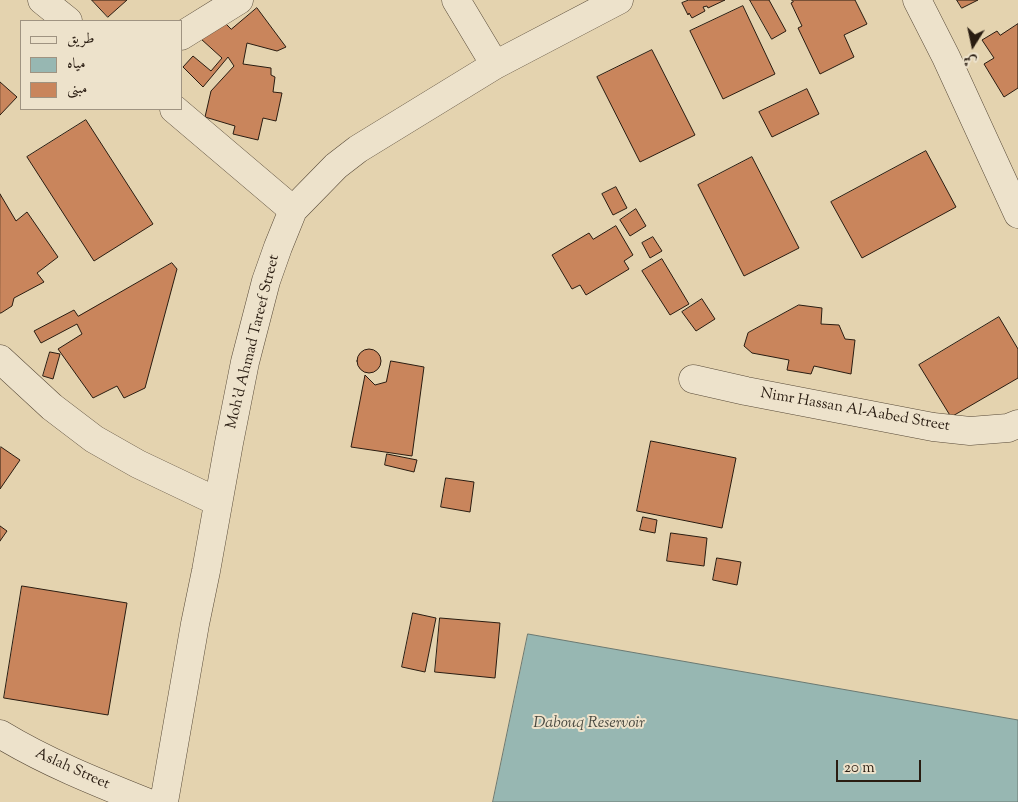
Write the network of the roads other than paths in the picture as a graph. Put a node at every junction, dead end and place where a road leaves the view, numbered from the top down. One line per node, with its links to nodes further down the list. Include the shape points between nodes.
1 (42, 0): 6 (street)
2 (240, 0): 7 (street)
3 (456, 0): 8 (street)
4 (619, 0): 8 (street, Moh'd Ahmad Tareef Street)
5 (917, 0): 11 (street)
6 (67, 20)
7 (182, 35)
8 (495, 65): 10 (street, Moh'd Ahmad Tareef Street, via 358,149)
9 (175, 110): 10 (street)
10 (292, 210): 15 (street, Moh'd Ahmad Tareef Street, via 266,281 245,362)
11 (1018, 214)
12 (0, 359): 15 (street, via 52,407 94,439)
13 (693, 379): 14 (street, Nimr Hassan Al-Aabed Street, via 933,428 970,431 1008,428)
14 (1018, 424)
15 (218, 502): 18 (street, Moh'd Ahmad Tareef Street)
16 (0, 734): 17 (street, Aslah Street, via 82,777)
17 (146, 802)
18 (164, 802)

